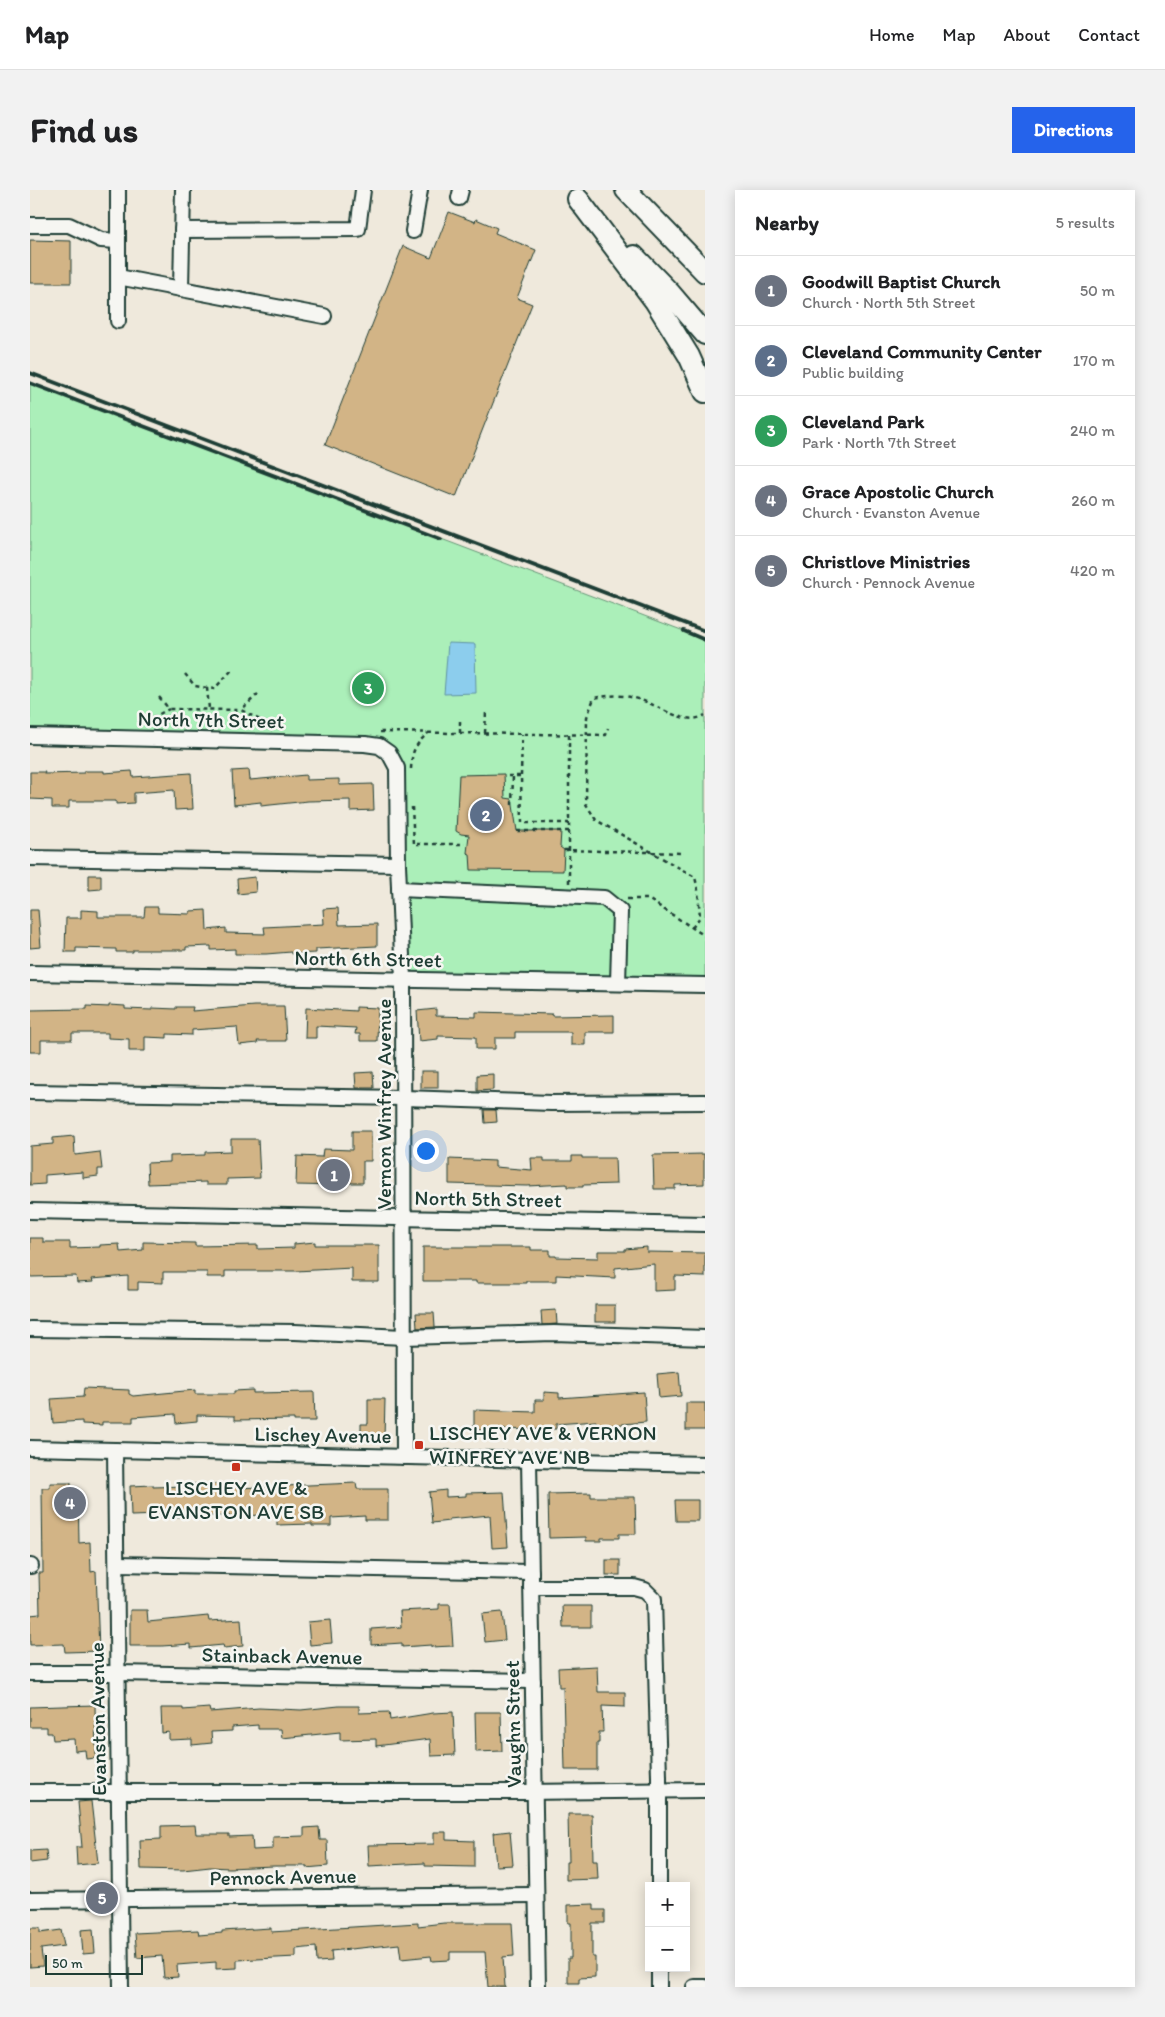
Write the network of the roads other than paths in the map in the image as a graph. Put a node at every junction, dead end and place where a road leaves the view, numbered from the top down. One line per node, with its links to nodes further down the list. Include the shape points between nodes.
1 (118, 190): 10 (street)
2 (183, 190): 8 (street)
3 (363, 190): 8 (street, via 358,229)
4 (420, 190): 9 (street)
5 (626, 190): 11 (highway)
6 (574, 195): 16 (highway, via 670,293); 17 (highway, via 655,301 689,356)
7 (30, 225): 10 (street, via 69,225 100,240)
8 (182, 230): 13 (street)
9 (413, 231)
10 (118, 240): 12 (street)
11 (701, 267)
12 (118, 277): 13 (street); 15 (street)
13 (182, 289): 14 (street)
14 (324, 316)
15 (118, 321)
16 (705, 334)
17 (705, 392)
18 (30, 736): 19 (street, North 7th Street, via 365,744 379,746)
19 (389, 753): 21 (street, Vernon Winfrey Avenue, via 397,768)
20 (30, 858): 21 (street)
21 (398, 864): 22 (street, Vernon Winfrey Avenue)
22 (399, 889): 24 (street, Vernon Winfrey Avenue); 25 (street, via 604,898 620,911)
23 (30, 973): 24 (street, North 6th Street)
24 (403, 979): 25 (street, North 6th Street); 28 (street, Vernon Winfrey Avenue)
25 (618, 983): 26 (street, North 6th Street)
26 (705, 985)
27 (30, 1092): 28 (street)
28 (404, 1098): 29 (street, via 550,1103); 31 (street, Vernon Winfrey Avenue)
29 (705, 1102)
30 (30, 1211): 31 (street, North 5th Street)
31 (405, 1217): 32 (street, North 5th Street); 34 (street, Vernon Winfrey Avenue)
32 (705, 1224)
33 (30, 1329): 34 (street, via 295,1332)
34 (404, 1337): 35 (street, via 554,1333); 38 (street, Vernon Winfrey Avenue)
35 (705, 1338)
36 (30, 1448): 37 (street, Lischey Avenue)
37 (115, 1450): 38 (street, Lischey Avenue); 41 (street, Evanston Avenue)
38 (404, 1457): 39 (street, Lischey Avenue)
39 (529, 1460): 40 (street, Lischey Avenue); 42 (street, Vaughn Street)
40 (705, 1464)
41 (117, 1564): 42 (street); 45 (street, Evanston Avenue)
42 (531, 1572): 43 (street, Vaughn Street)
43 (531, 1587): 46 (street, Vaughn Street); 48 (street, via 634,1587 651,1594 656,1605)
44 (30, 1673): 45 (street, Stainback Avenue)
45 (118, 1673): 46 (street, Stainback Avenue); 50 (street, Evanston Avenue)
46 (533, 1681): 51 (street, Vaughn Street)
47 (705, 1790): 48 (street)
48 (658, 1791): 51 (street); 52 (street)
49 (30, 1792): 50 (street)
50 (119, 1792): 51 (street); 54 (street, Evanston Avenue)
51 (535, 1792): 53 (street, Vaughn Street)
52 (659, 1882)
53 (536, 1895): 54 (street, Pennock Avenue); 58 (street, Vaughn Street)
54 (119, 1899): 55 (street, Pennock Avenue); 57 (street, Evanston Avenue)
55 (30, 1900)
56 (659, 1972): 59 (street)
57 (121, 1987)
58 (538, 1987)
59 (659, 1987)
60 (694, 1987): 61 (street)
61 (705, 1987)

